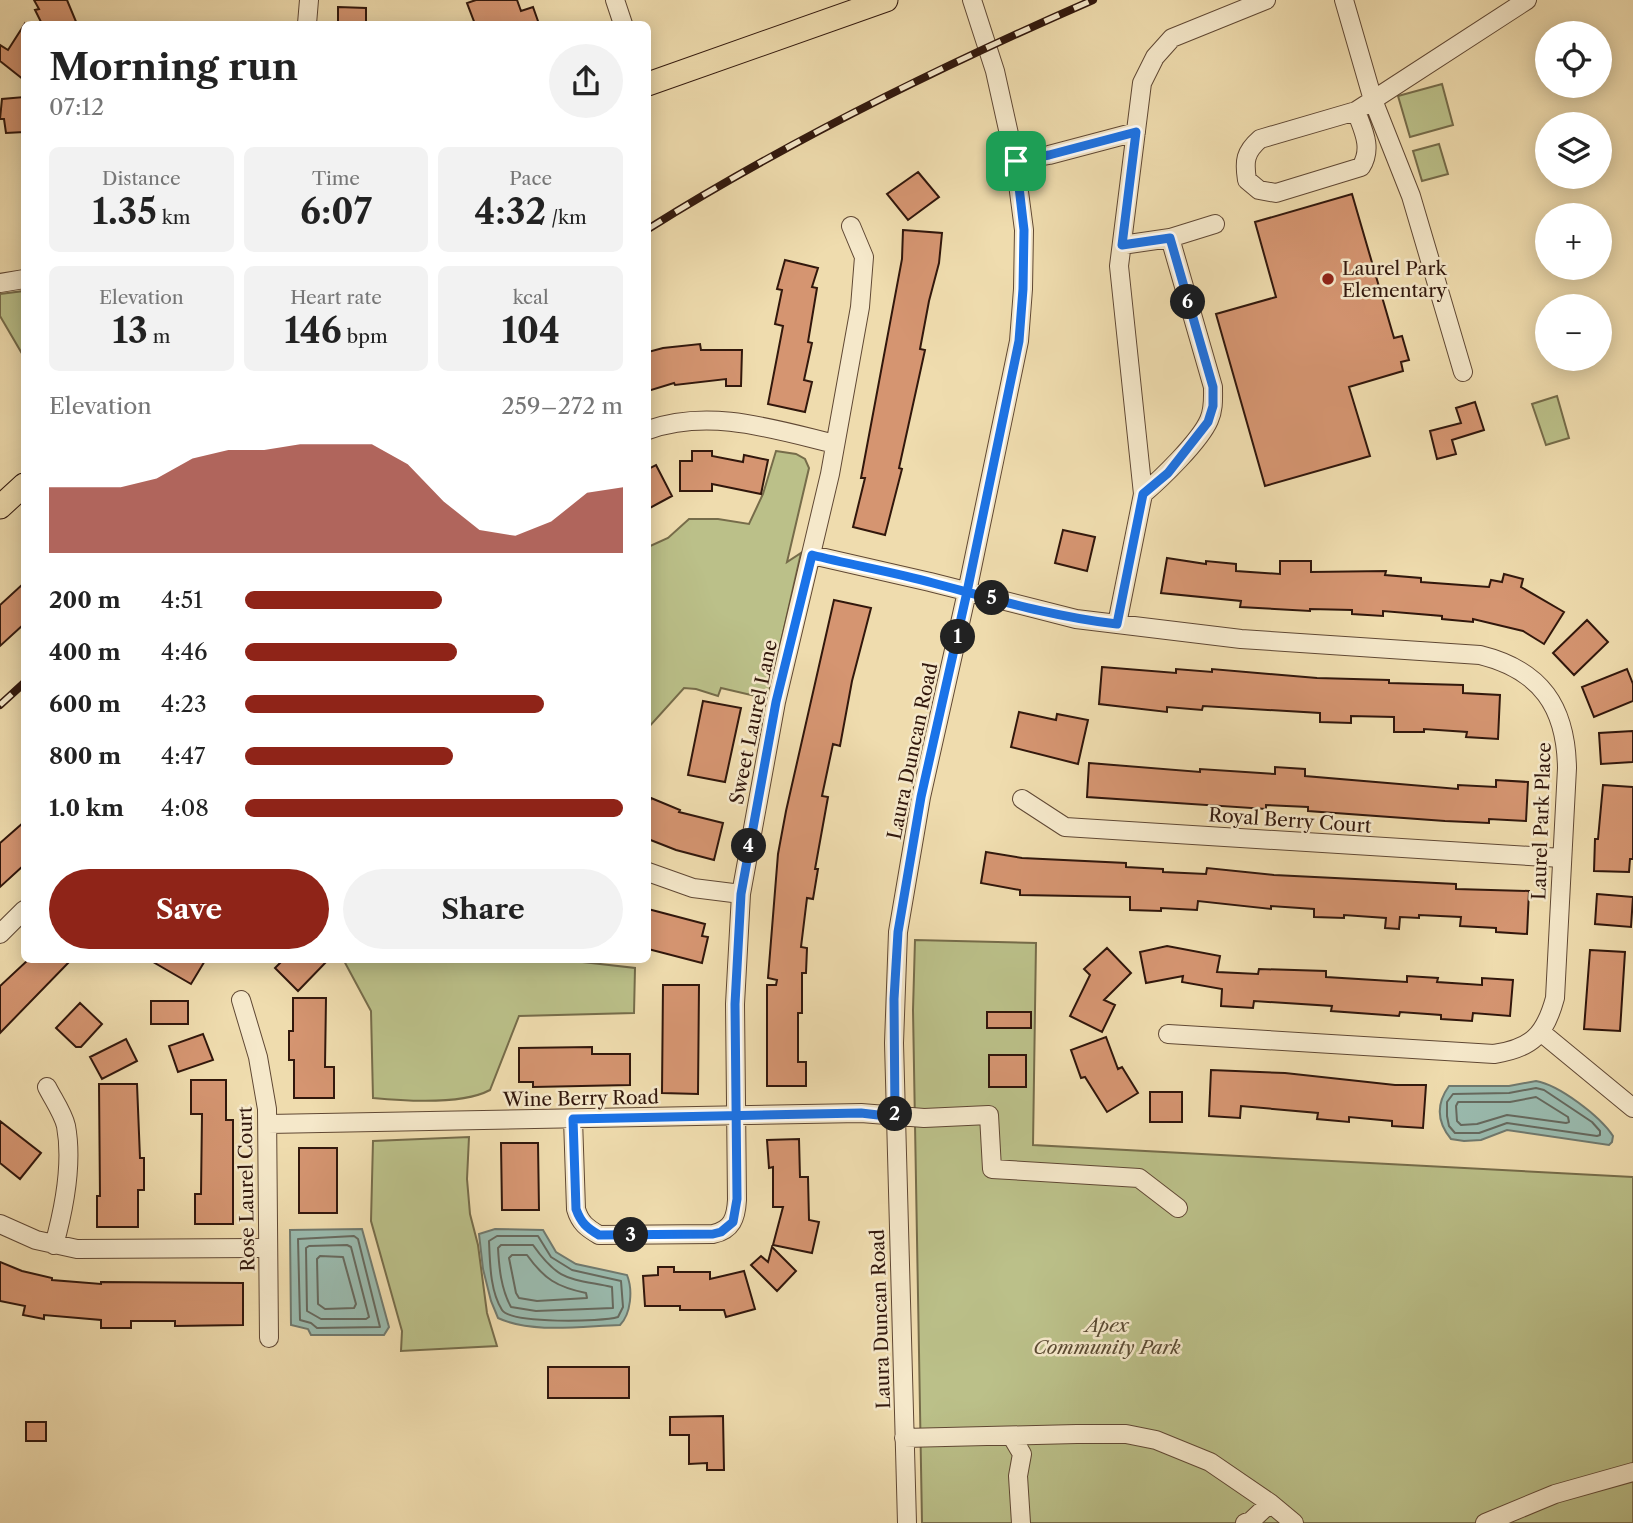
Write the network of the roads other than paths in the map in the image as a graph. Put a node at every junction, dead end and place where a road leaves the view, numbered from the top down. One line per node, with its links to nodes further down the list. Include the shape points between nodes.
1 (309, 0): 8 (street)
2 (615, 0): 9 (street)
3 (886, 0): 10 (main road)
4 (972, 0): 14 (street, Laura Duncan Road)
5 (1266, 0): 13 (street, via 1172,38 1155,57 1142,83)
6 (1344, 0): 11 (street)
7 (1527, 0): 11 (street)
8 (307, 21)
9 (622, 21)
10 (651, 83)
11 (1373, 100): 12 (street); 21 (street, via 1410,196)
12 (1356, 111): 12 (street, via 1260,139 1248,149 1244,164 1247,180 1259,190 1276,192 1361,167 1368,142)
13 (1136, 132): 14 (street); 18 (street)
14 (1016, 161): 28 (street, Laura Duncan Road, via 1024,230 1019,341)
15 (1214, 225): 17 (street)
16 (851, 226): 23 (street, Sweet Laurel Lane, via 864,257 864,282)
17 (1170, 238): 18 (street); 25 (street, via 1213,387 1213,406 1208,422 1168,473)
18 (1122, 245): 25 (street, via 1119,266)
19 (21, 280): 20 (street)
20 (0, 283)
21 (1463, 372)
22 (651, 429): 23 (street, via 718,420)
23 (835, 443): 27 (street, Sweet Laurel Lane)
24 (21, 488): 26 (main road)
25 (1143, 494): 29 (street)
26 (0, 507)
27 (812, 555): 28 (street, Laurel Park Place); 33 (street, Sweet Laurel Lane, via 776,702)
28 (967, 592): 29 (street, Laurel Park Place, via 1076,619); 42 (street, Laura Duncan Road, via 921,797 898,932)
29 (1117, 624): 31 (street, Laurel Park Place, via 1241,639 1480,655 1513,667 1541,687 1562,722 1567,768)
30 (1023, 799): 31 (street, Royal Berry Court, via 1065,827)
31 (1562, 858): 37 (street, Laurel Park Place, via 1555,998)
32 (651, 873): 33 (street, via 693,888)
33 (741, 894): 41 (street, Sweet Laurel Lane, via 735,1004)
34 (21, 913): 35 (street)
35 (0, 934)
36 (242, 1000): 44 (street, Rose Laurel Court, via 262,1077)
37 (1542, 1033): 38 (street, via 1513,1051 1494,1054); 40 (street)
38 (1168, 1034)
39 (47, 1087): 47 (street, via 66,1124 67,1141 64,1198)
40 (1633, 1108)
41 (736, 1116): 42 (street, Wine Berry Road, via 861,1113); 43 (street, Wine Berry Road); 43 (street, Sweet Laurel Lane, via 736,1211 727,1228 713,1234 599,1235 587,1228 576,1209)
42 (895, 1117): 45 (street, Wine Berry Road, via 989,1115 992,1169 1139,1178); 51 (street, Laura Duncan Road)
43 (573, 1119): 44 (street, Wine Berry Road)
44 (268, 1124): 48 (street, Rose Laurel Court)
45 (1178, 1208)
46 (0, 1224): 47 (street)
47 (54, 1245): 48 (street, via 94,1251)
48 (267, 1248): 49 (street, Rose Laurel Court)
49 (269, 1338)
50 (1012, 1437): 51 (street); 53 (street, via 1126,1434 1156,1440 1210,1462); 55 (street, via 1022,1454 1018,1476)
51 (904, 1438): 54 (street, Laura Duncan Road)
52 (1633, 1472): 58 (street, via 1555,1494)
53 (1270, 1503): 56 (street); 57 (street)
54 (908, 1523)
55 (1021, 1523)
56 (1245, 1523)
57 (1294, 1523)
58 (1485, 1523)

